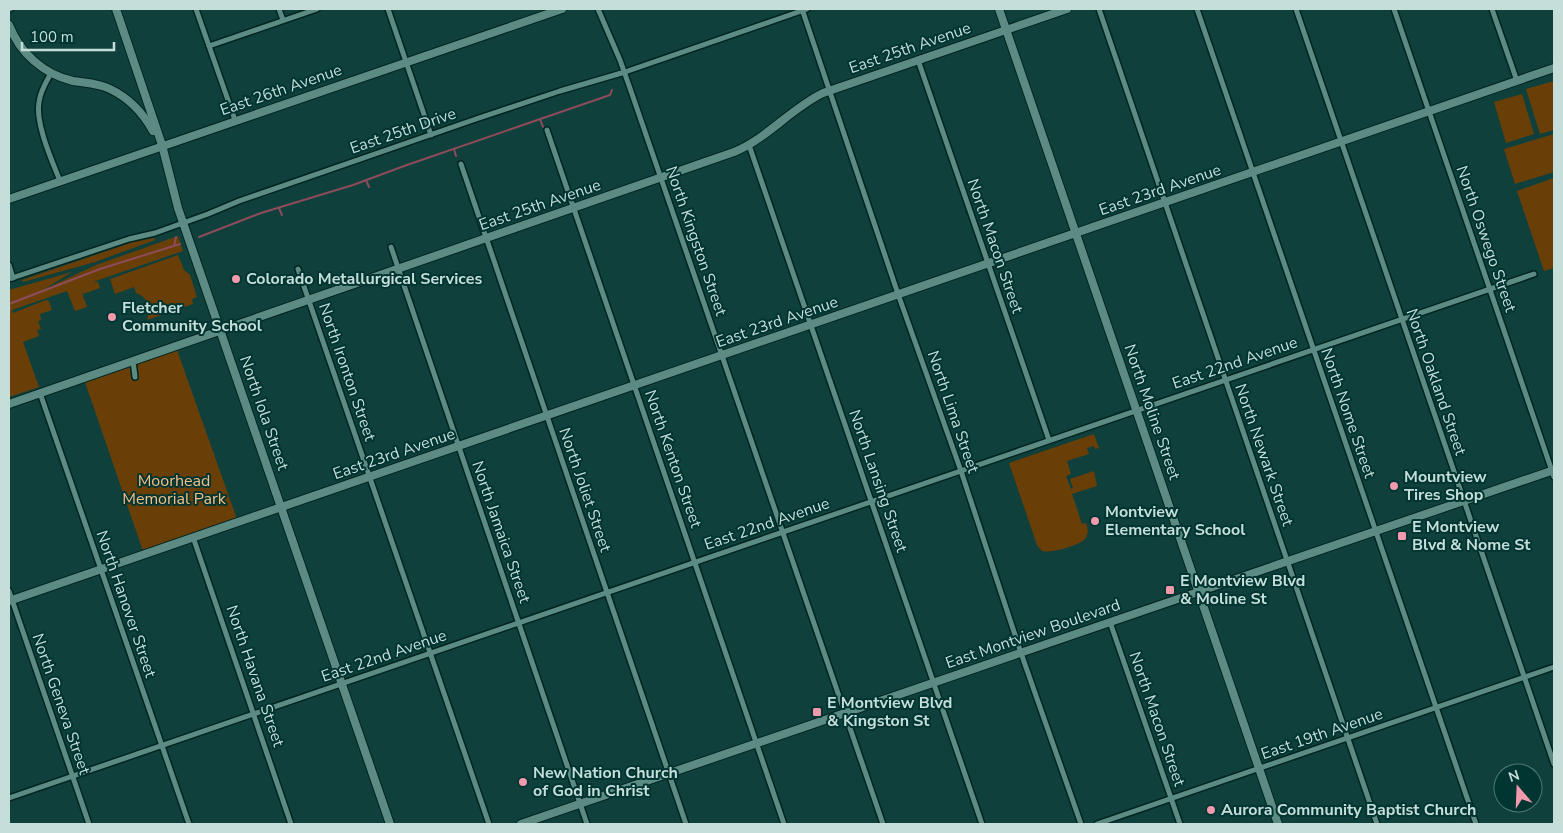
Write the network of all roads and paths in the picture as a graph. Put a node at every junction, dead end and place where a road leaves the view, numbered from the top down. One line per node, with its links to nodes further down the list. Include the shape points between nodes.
1 (116, 9): 33 (street, North Iola Street)
2 (196, 9): 20 (street)
3 (279, 9): 17 (street)
4 (317, 9): 16 (street)
5 (388, 9): 22 (street)
6 (562, 9): 22 (street, East 26th Avenue)
7 (598, 9): 24 (street, North Kingston Street)
8 (804, 9): 24 (street, East 25th Drive); 27 (street, North Lima Street)
9 (999, 9): 19 (street, North Moline Street)
10 (1067, 9): 19 (street, East 25th Avenue)
11 (1099, 9): 40 (street, North Newark Street)
12 (1197, 9): 36 (street, North Nome Street)
13 (1296, 9): 32 (street, North Oakland Street)
14 (1394, 9): 28 (street, North Oswego Street)
15 (1492, 9): 26 (street)
16 (308, 10): 17 (street)
17 (283, 20): 20 (street)
18 (9, 25): 25 (street, via 22,50)
19 (1006, 30): 21 (street, East 25th Avenue); 43 (street, North Moline Street)
20 (209, 46): 29 (street)
21 (918, 60): 27 (street, East 25th Avenue); 46 (street, North Macon Street)
22 (406, 62): 29 (street, East 26th Avenue); 31 (street)
23 (1554, 68): 26 (street, East 23rd Avenue)
24 (624, 72): 31 (street, East 25th Drive); 37 (street, North Kingston Street)
25 (51, 73): 33 (street, via 74,81 98,84 120,94 148,122); 38 (street, via 42,90 38,111)
26 (1517, 81): 28 (street, East 23rd Avenue)
27 (830, 91): 34 (street, East 25th Avenue, via 797,108); 53 (street, North Lima Street)
28 (1429, 112): 32 (street, East 23rd Avenue); 52 (street, North Oswego Street)
29 (235, 120): 33 (street, East 26th Avenue)
30 (547, 130): 41 (street, North Kenton Street)
31 (431, 135): 42 (street, East 25th Drive)
32 (1342, 142): 36 (street, East 23rd Avenue); 55 (street, North Oakland Street)
33 (162, 145): 38 (street, East 26th Avenue); 42 (street, North Iola Street)
34 (749, 146): 37 (street, East 25th Avenue); 56 (street, North Lansing Street)
35 (461, 164): 44 (street, North Joliet Street)
36 (1253, 172): 40 (street, East 23rd Avenue); 58 (street, North Nome Street)
37 (661, 178): 41 (street, East 25th Avenue); 59 (street, North Kingston Street)
38 (60, 181): 39 (street, East 26th Avenue)
39 (9, 199)
40 (1164, 203): 43 (street, East 23rd Avenue); 62 (street, North Newark Street)
41 (574, 208): 44 (street, East 25th Avenue); 63 (street, North Kenton Street)
42 (184, 223): 51 (street, East 25th Drive, via 129,238); 57 (street, North Iola Street)
43 (1075, 234): 46 (street, East 23rd Avenue); 66 (street, North Moline Street)
44 (486, 239): 49 (street, East 25th Avenue); 67 (street, North Joliet Street)
45 (390, 247): 49 (street, North Jamaica Street)
46 (988, 264): 53 (street, East 23rd Avenue); 68 (street, North Macon Street)
47 (9, 265): 51 (street)
48 (298, 269): 54 (street, North Ironton Street)
49 (398, 269): 54 (street, East 25th Avenue); 69 (street, North Jamaica Street)
50 (1534, 274): 52 (street, East 22nd Avenue)
51 (11, 279)
52 (1490, 289): 55 (street, East 22nd Avenue); 71 (street, North Oswego Street)
53 (898, 294): 56 (street, East 23rd Avenue); 70 (street, North Lima Street)
54 (309, 300): 57 (street, East 25th Avenue); 72 (street, North Ironton Street)
55 (1401, 319): 58 (street, East 22nd Avenue); 74 (street, North Oakland Street)
56 (811, 324): 59 (street, East 23rd Avenue); 73 (street, North Lansing Street)
57 (221, 330): 60 (street, East 25th Avenue); 75 (street, North Iola Street)
58 (1313, 349): 62 (street, East 22nd Avenue); 77 (street, North Nome Street)
59 (722, 355): 63 (street, East 23rd Avenue); 76 (street, North Kingston Street)
60 (133, 360): 61 (street); 64 (street, East 25th Avenue)
61 (135, 377)
62 (1225, 380): 66 (street, East 22nd Avenue); 80 (street, North Newark Street)
63 (634, 386): 67 (street, East 23rd Avenue); 79 (street, North Kenton Street)
64 (40, 392): 65 (street, East 25th Avenue); 81 (street, North Hanover Street)
65 (9, 404)
66 (1136, 410): 68 (street, East 22nd Avenue); 84 (street, North Moline Street)
67 (546, 416): 69 (street, East 23rd Avenue); 83 (street, North Joliet Street)
68 (1049, 440): 70 (street, East 22nd Avenue)
69 (458, 446): 72 (street, East 23rd Avenue); 87 (street, North Jamaica Street)
70 (961, 470): 73 (street, East 22nd Avenue); 89 (street, North Lima Street)
71 (1554, 473): 74 (street, East Montview Boulevard)
72 (370, 476): 75 (street, East 23rd Avenue); 88 (street, North Ironton Street)
73 (871, 501): 76 (street, East 22nd Avenue); 93 (street, North Lansing Street)
74 (1464, 501): 77 (street, East Montview Boulevard); 91 (street, North Oakland Street)
75 (281, 507): 78 (street, East 23rd Avenue); 92 (street, North Iola Street)
76 (782, 532): 79 (street, East 22nd Avenue); 96 (street, North Kingston Street)
77 (1375, 532): 80 (street, East Montview Boulevard); 94 (street, North Nome Street)
78 (194, 537): 81 (street, East 23rd Avenue); 95 (street, North Havana Street)
79 (695, 562): 83 (street, East 22nd Avenue); 98 (street, North Kenton Street)
80 (1287, 562): 84 (street, East Montview Boulevard); 97 (street, North Newark Street)
81 (101, 569): 85 (street, East 23rd Avenue); 99 (street, North Hanover Street)
82 (9, 591): 85 (street, North Geneva Street)
83 (607, 592): 87 (street, East 22nd Avenue); 102 (street, North Joliet Street)
84 (1199, 592): 86 (street, East Montview Boulevard); 101 (street, North Moline Street)
85 (10, 600): 103 (street, North Geneva Street)
86 (1110, 622): 89 (street, East Montview Boulevard); 105 (street, North Macon Street)
87 (519, 623): 88 (street, East 22nd Avenue); 106 (street, North Jamaica Street)
88 (430, 653): 92 (street, East 22nd Avenue); 111 (street, North Ironton Street)
89 (1021, 653): 93 (street, East Montview Boulevard); 118 (street, North Lima Street)
90 (1554, 668): 91 (street, East 19th Avenue)
91 (1524, 678): 94 (street, East 19th Avenue); 100 (street, North Oakland Street)
92 (342, 683): 95 (street, East 22nd Avenue); 110 (street, North Iola Street)
93 (934, 683): 96 (street, East Montview Boulevard); 117 (street, North Lansing Street)
94 (1435, 708): 97 (street, East 19th Avenue); 123 (street, North Nome Street)
95 (254, 714): 99 (street, East 22nd Avenue); 109 (street, North Havana Street)
96 (845, 714): 98 (street, East Montview Boulevard); 116 (street, North Kingston Street)
97 (1348, 738): 101 (street, East 19th Avenue); 122 (street, North Newark Street)
98 (757, 744): 102 (street, East Montview Boulevard); 115 (street, North Kenton Street)
99 (162, 745): 103 (street, East 22nd Avenue); 108 (street, North Hanover Street)
100 (1554, 764)
101 (1259, 768): 105 (street, East 19th Avenue); 121 (street, North Moline Street)
102 (669, 774): 106 (street, East Montview Boulevard); 114 (street, North Joliet Street)
103 (73, 776): 104 (street, East 22nd Avenue); 107 (street, North Geneva Street)
104 (9, 798)
105 (1172, 799): 119 (street, East 19th Avenue); 120 (street, North Macon Street)
106 (580, 804): 112 (street, East Montview Boulevard); 113 (street, North Jamaica Street)
107 (89, 824)
108 (189, 824)
109 (291, 824)
110 (390, 824)
111 (489, 824)
112 (521, 824)
113 (587, 824)
114 (686, 824)
115 (784, 824)
116 (883, 824)
117 (982, 824)
118 (1081, 824)
119 (1097, 824)
120 (1180, 824)
121 (1278, 824)
122 (1377, 824)
123 (1476, 824)

